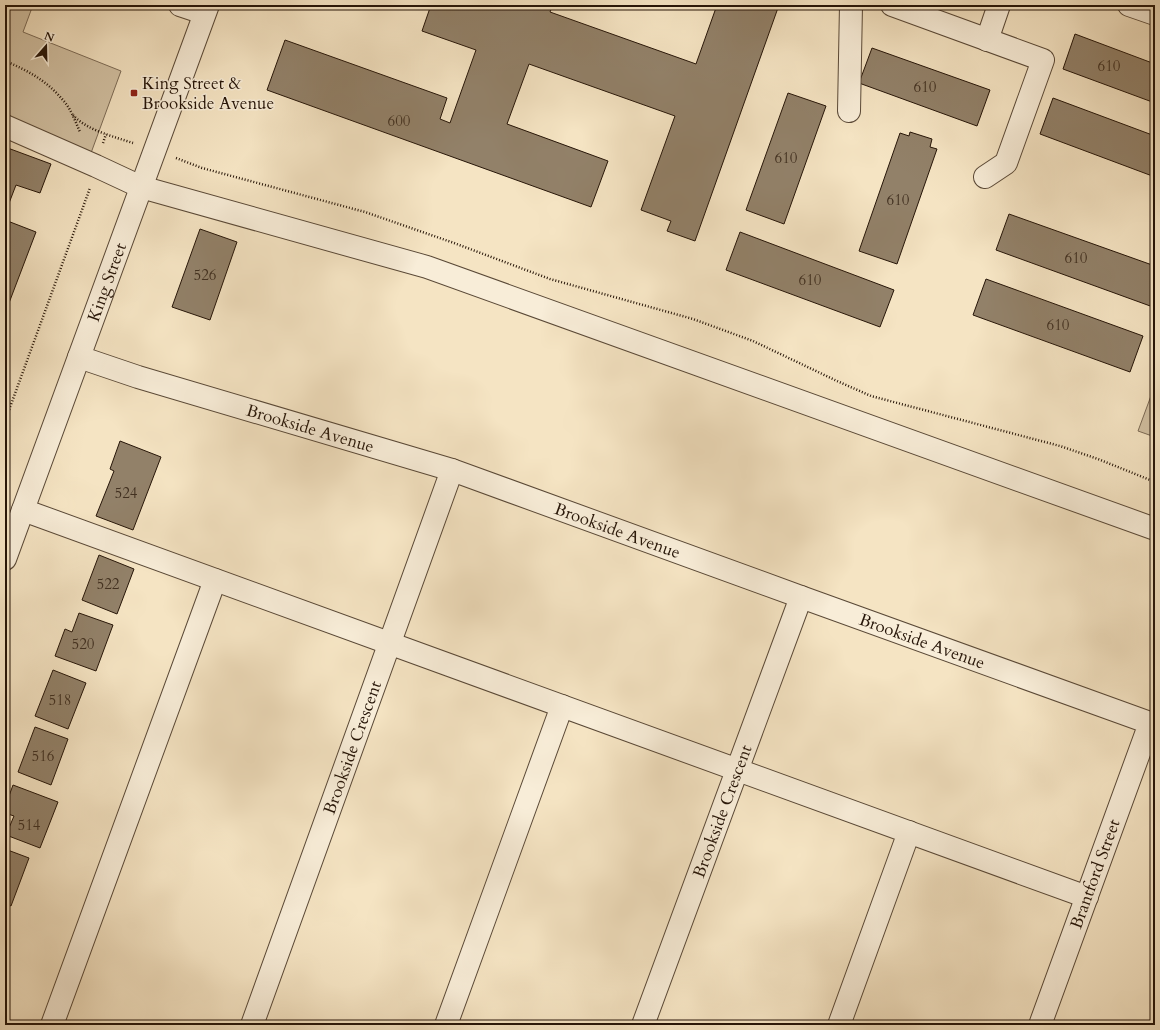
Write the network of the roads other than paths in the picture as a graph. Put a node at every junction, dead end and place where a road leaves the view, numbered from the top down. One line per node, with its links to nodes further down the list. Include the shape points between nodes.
1 (180, 5): 6 (street)
2 (851, 5): 9 (street)
3 (892, 5): 8 (street)
4 (999, 5): 8 (street)
5 (1129, 5): 7 (street)
6 (206, 9): 12 (street, King Street)
7 (1155, 14)
8 (987, 40): 11 (street, via 1043,60 1006,163)
9 (849, 111)
10 (5, 126): 12 (street)
11 (985, 177)
12 (141, 187): 13 (street, King Street); 16 (street, via 427,267)
13 (79, 357): 14 (street, Brookside Avenue, via 138,377); 15 (street, King Street)
14 (452, 470): 19 (street, Brookside Avenue); 20 (street, Brookside Crescent)
15 (23, 510): 17 (street, King Street); 18 (street)
16 (1155, 529)
17 (5, 559)
18 (215, 580): 20 (street); 26 (street)
19 (801, 597): 22 (street, Brookside Avenue); 23 (street, Brookside Crescent)
20 (389, 644): 21 (street); 27 (street, Brookside Crescent)
21 (562, 706): 23 (street); 28 (street)
22 (1150, 723): 25 (street, Brantford Street)
23 (736, 770): 24 (street); 29 (street, Brookside Crescent)
24 (909, 832): 25 (street); 30 (street)
25 (1087, 897): 31 (street, Brantford Street)
26 (52, 1025)
27 (252, 1025)
28 (446, 1025)
29 (643, 1025)
30 (838, 1025)
31 (1040, 1025)

